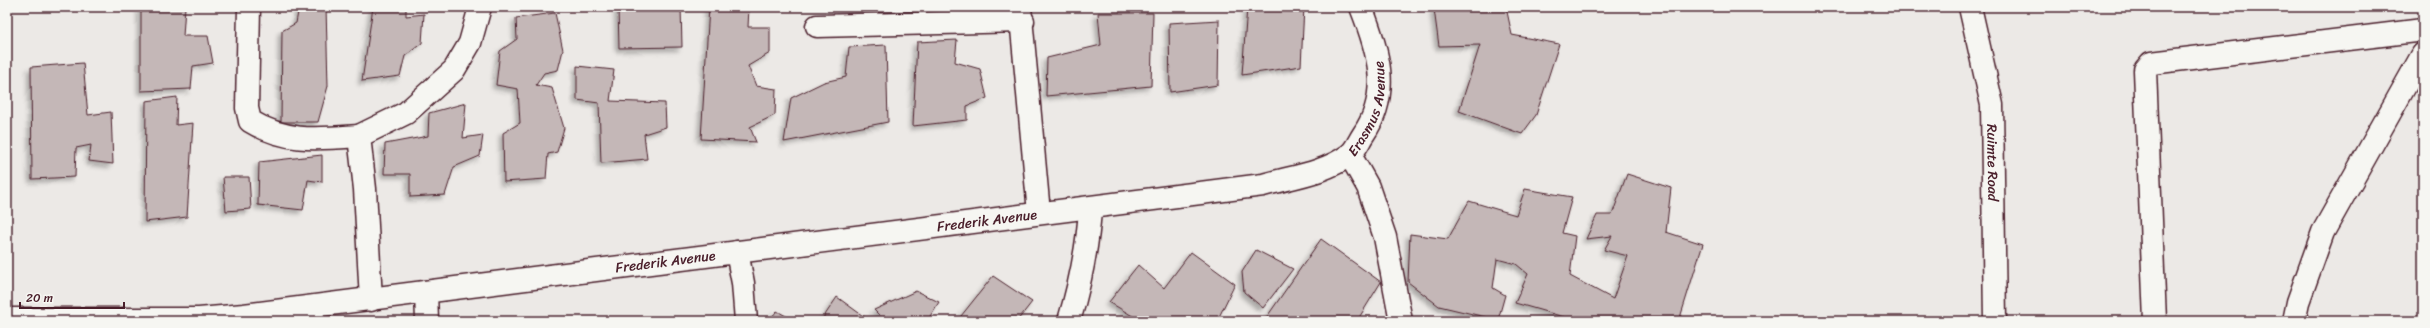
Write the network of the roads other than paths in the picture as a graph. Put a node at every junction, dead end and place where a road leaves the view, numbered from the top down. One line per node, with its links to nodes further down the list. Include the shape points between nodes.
1 (249, 7): 9 (street, via 247,108 250,121 268,132 310,140)
2 (480, 7): 9 (street, via 470,43 454,70 406,113)
3 (1361, 7): 10 (street, Erasmus Avenue, via 1378,52 1381,79 1378,102 1370,126)
4 (1970, 7): 22 (street, Ruimte Road, via 1992,105)
5 (1021, 14): 6 (street); 13 (street)
6 (817, 26)
7 (2423, 30): 23 (street, via 2151,63 2145,70)
8 (2423, 54): 24 (street, via 2323,232 2298,302)
9 (359, 136): 16 (street, via 365,189)
10 (1350, 154): 11 (street, Erasmus Avenue); 21 (street, via 1368,187 1385,237)
11 (1321, 170): 12 (street, Frederik Avenue, via 1263,185)
12 (1090, 208): 13 (street, Frederik Avenue); 20 (street, via 1089,233)
13 (1039, 213): 14 (street, Frederik Avenue)
14 (737, 252): 15 (street, Frederik Avenue); 19 (street)
15 (426, 292): 16 (street, Frederik Avenue); 18 (street)
16 (371, 300): 17 (street, Frederik Avenue, via 198,319)
17 (7, 319)
18 (427, 321)
19 (746, 321)
20 (1069, 321)
21 (1401, 321)
22 (1995, 321)
23 (2155, 321)
24 (2294, 321)

